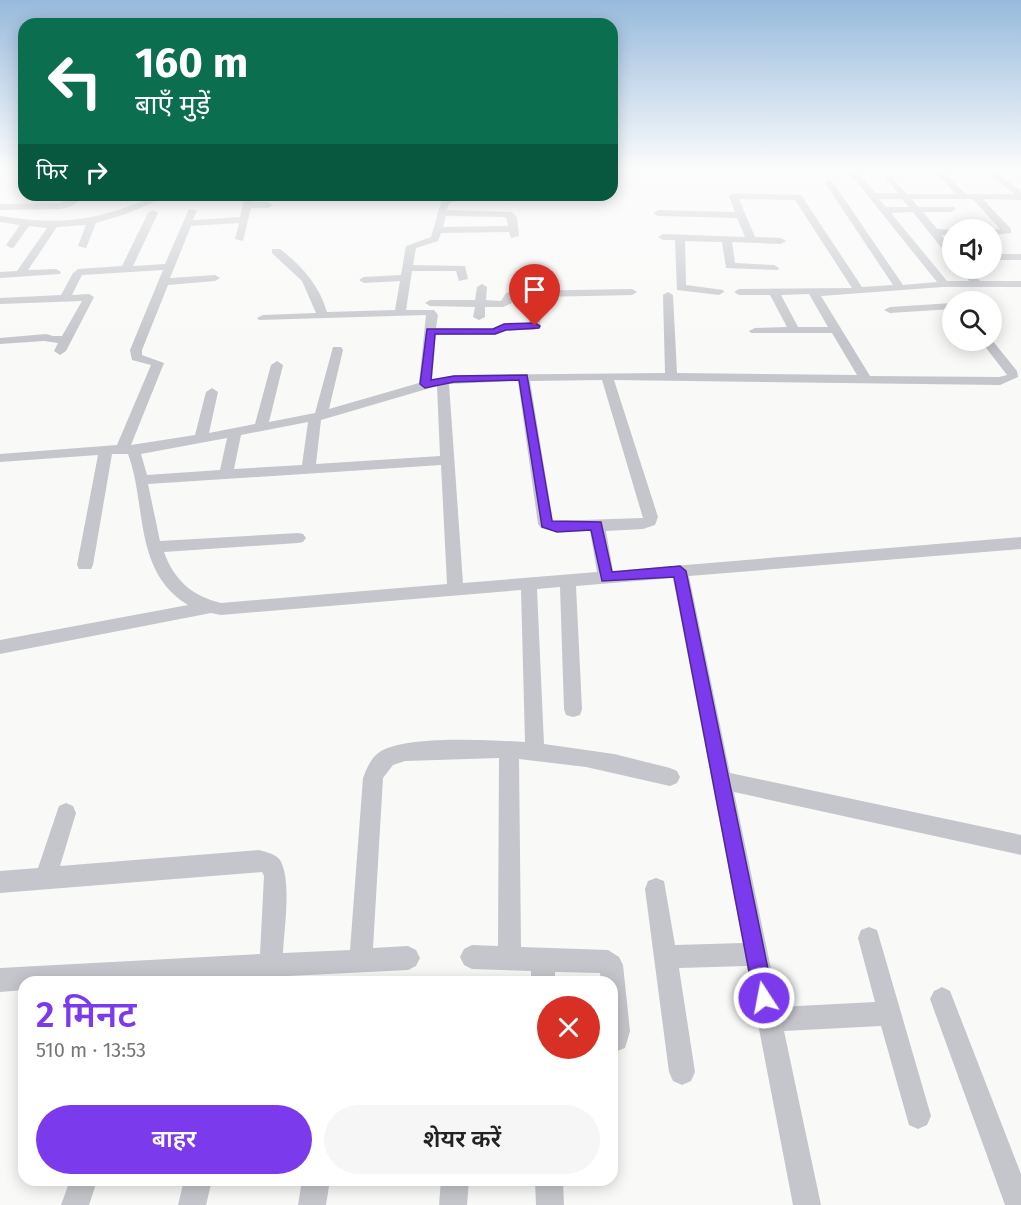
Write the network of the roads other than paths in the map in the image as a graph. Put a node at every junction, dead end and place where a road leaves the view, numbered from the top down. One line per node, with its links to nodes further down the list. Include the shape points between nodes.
1 (24, 227): 23 (street)
2 (52, 227): 34 (street)
3 (90, 227): 24 (street)
4 (146, 227): 30 (street)
5 (186, 227): 28 (street)
6 (242, 227): 18 (street)
7 (513, 227): 13 (street, via 513,233)
8 (746, 227): 20 (street)
9 (818, 227): 46 (street)
10 (857, 227): 45 (street)
11 (899, 227): 43 (street)
12 (930, 227): 14 (street)
13 (437, 230): 33 (street, via 432,241 411,246)
14 (934, 232): 15 (street); 22 (street)
15 (942, 232)
16 (663, 237): 17 (street)
17 (680, 238): 19 (street); 51 (street, via 681,288)
18 (240, 239)
19 (727, 239): 20 (street); 31 (street, via 730,266)
20 (751, 240): 21 (street)
21 (781, 240)
22 (942, 242)
23 (11, 245)
24 (83, 246)
25 (276, 251): 64 (street, via 308,279)
26 (1002, 257): 27 (street)
27 (1021, 257)
28 (170, 267): 30 (street); 40 (street)
29 (219, 267): 36 (street)
30 (126, 268): 56 (street, via 78,273)
31 (774, 268)
32 (56, 272): 34 (street)
33 (406, 273): 37 (street); 38 (street, via 461,268); 63 (street)
34 (20, 274): 35 (street)
35 (0, 275)
36 (215, 278): 40 (street); 49 (street)
37 (364, 279)
38 (463, 279)
39 (973, 279): 41 (street)
40 (164, 282): 88 (street, via 136,354 158,363)
41 (977, 284): 42 (street); 43 (street)
42 (1021, 284)
43 (941, 285): 45 (street); 48 (street)
44 (482, 287): 59 (street)
45 (900, 288): 46 (street)
46 (858, 289): 47 (street)
47 (816, 291): 53 (street); 68 (street, via 814,294)
48 (945, 291)
49 (210, 292)
50 (632, 292): 54 (street)
51 (719, 292)
52 (739, 292): 53 (street)
53 (774, 292): 67 (street)
54 (536, 293): 59 (street, via 513,294 503,304); 69 (street, via 534,327 504,327 495,332)
55 (668, 296): 79 (street)
56 (65, 297): 57 (street); 71 (street, via 89,297)
57 (4, 300): 62 (street)
58 (430, 303): 59 (street)
59 (481, 303): 65 (street)
60 (942, 307): 61 (street)
61 (890, 310)
62 (0, 312)
63 (400, 313): 64 (street); 69 (street, via 432,314)
64 (323, 315): 66 (street)
65 (479, 317)
66 (263, 318)
67 (794, 330): 68 (street); 70 (street)
68 (836, 330): 81 (street)
69 (431, 331): 82 (street)
70 (755, 331)
71 (67, 339): 72 (street); 74 (street)
72 (0, 341)
73 (337, 350): 84 (street)
74 (60, 351)
75 (995, 351): 81 (street, via 1012,377 1000,381)
76 (277, 365): 85 (street)
77 (607, 376): 78 (street); 79 (street); 94 (street, via 651,517 644,524)
78 (523, 377): 80 (street); 94 (street, via 546,524)
79 (671, 377): 81 (street)
80 (443, 380): 82 (street); 90 (street)
81 (866, 380)
82 (425, 384): 84 (street)
83 (212, 392): 87 (street)
84 (318, 417): 85 (street); 91 (street)
85 (260, 429): 86 (street)
86 (236, 434): 87 (street); 92 (street)
87 (201, 439): 88 (street)
88 (120, 451): 89 (street); 93 (street); 98 (street)
89 (0, 458)
90 (449, 460): 91 (street); 103 (street)
91 (308, 469): 92 (street)
92 (226, 474): 93 (street)
93 (140, 480): 97 (street)
94 (597, 525): 100 (street)
95 (297, 538): 97 (street)
96 (1021, 543): 99 (street)
97 (153, 547): 104 (street, via 178,591)
98 (85, 565)
99 (680, 571): 100 (street); 110 (street)
100 (606, 577): 101 (street)
101 (568, 580): 102 (street); 106 (street)
102 (529, 584): 103 (street); 108 (street)
103 (455, 590): 104 (street)
104 (208, 608): 105 (street)
105 (0, 647)
106 (573, 709)
107 (509, 749): 108 (street); 121 (street); 122 (street, via 409,752 393,755 377,768 373,778)
108 (535, 750): 109 (street, via 602,760)
109 (670, 777)
110 (722, 780): 112 (street); 117 (street)
111 (66, 813): 113 (street)
112 (1021, 845)
113 (46, 877): 114 (street); 123 (street, via 268,863 275,876)
114 (0, 882)
115 (656, 889): 119 (street)
116 (869, 938): 130 (street)
117 (755, 954): 119 (street); 131 (street)
118 (472, 957): 121 (street)
119 (665, 957): 132 (street)
120 (408, 958): 122 (street)
121 (510, 958): 124 (street)
122 (361, 961): 123 (street)
123 (271, 966): 125 (street)
124 (543, 971): 126 (street, via 604,961 610,965)
125 (77, 976)
126 (611, 976)
127 (18, 979): 128 (street)
128 (0, 980)
129 (942, 999): 143 (street)
130 (890, 1013): 131 (street); 133 (street)
131 (768, 1020): 142 (street)
132 (682, 1072)
133 (918, 1116)
134 (197, 1186): 138 (street)
135 (315, 1186): 139 (street)
136 (455, 1186): 140 (street)
137 (549, 1186): 141 (street)
138 (192, 1205)
139 (312, 1205)
140 (453, 1205)
141 (550, 1205)
142 (807, 1205)
143 (1019, 1205)

